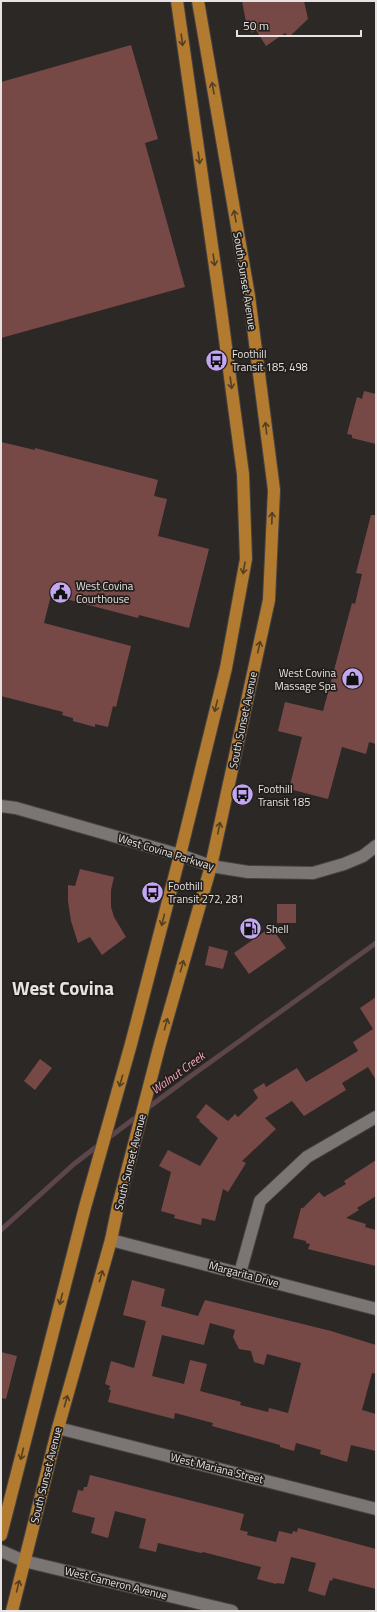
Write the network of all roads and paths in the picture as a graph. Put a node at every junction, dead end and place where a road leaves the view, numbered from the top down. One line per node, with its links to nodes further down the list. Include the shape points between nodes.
1 (177, 1): 5 (main road, one-way to 5, via 243,474 246,559 226,668)
2 (198, 1): 6 (main road, South Sunset Avenue, one-way to 2, via 269,600 274,490 249,296)
3 (1, 806): 5 (street, West Covina Parkway, via 16,808)
4 (376, 846): 6 (street, West Covina Parkway, via 363,856 313,873 248,872)
5 (180, 855): 6 (street, West Covina Parkway); 13 (main road, one-way to 13, via 85,1207)
6 (211, 866): 8 (main road, South Sunset Avenue, one-way to 6, via 160,1044)
7 (376, 1117): 9 (street, via 307,1157 260,1201)
8 (111, 1240): 9 (street, Margarita Drive); 11 (main road, South Sunset Avenue, one-way to 8)
9 (240, 1273): 10 (street, Margarita Drive)
10 (376, 1310)
11 (58, 1428): 12 (street, West Mariana Street); 15 (main road, South Sunset Avenue)
12 (376, 1509)
13 (1, 1535)
14 (1, 1552): 15 (street, West Cameron Avenue)
15 (24, 1561): 16 (main road, South Sunset Avenue, one-way to 15); 17 (street, West Cameron Avenue)
16 (12, 1611)
17 (232, 1611)

